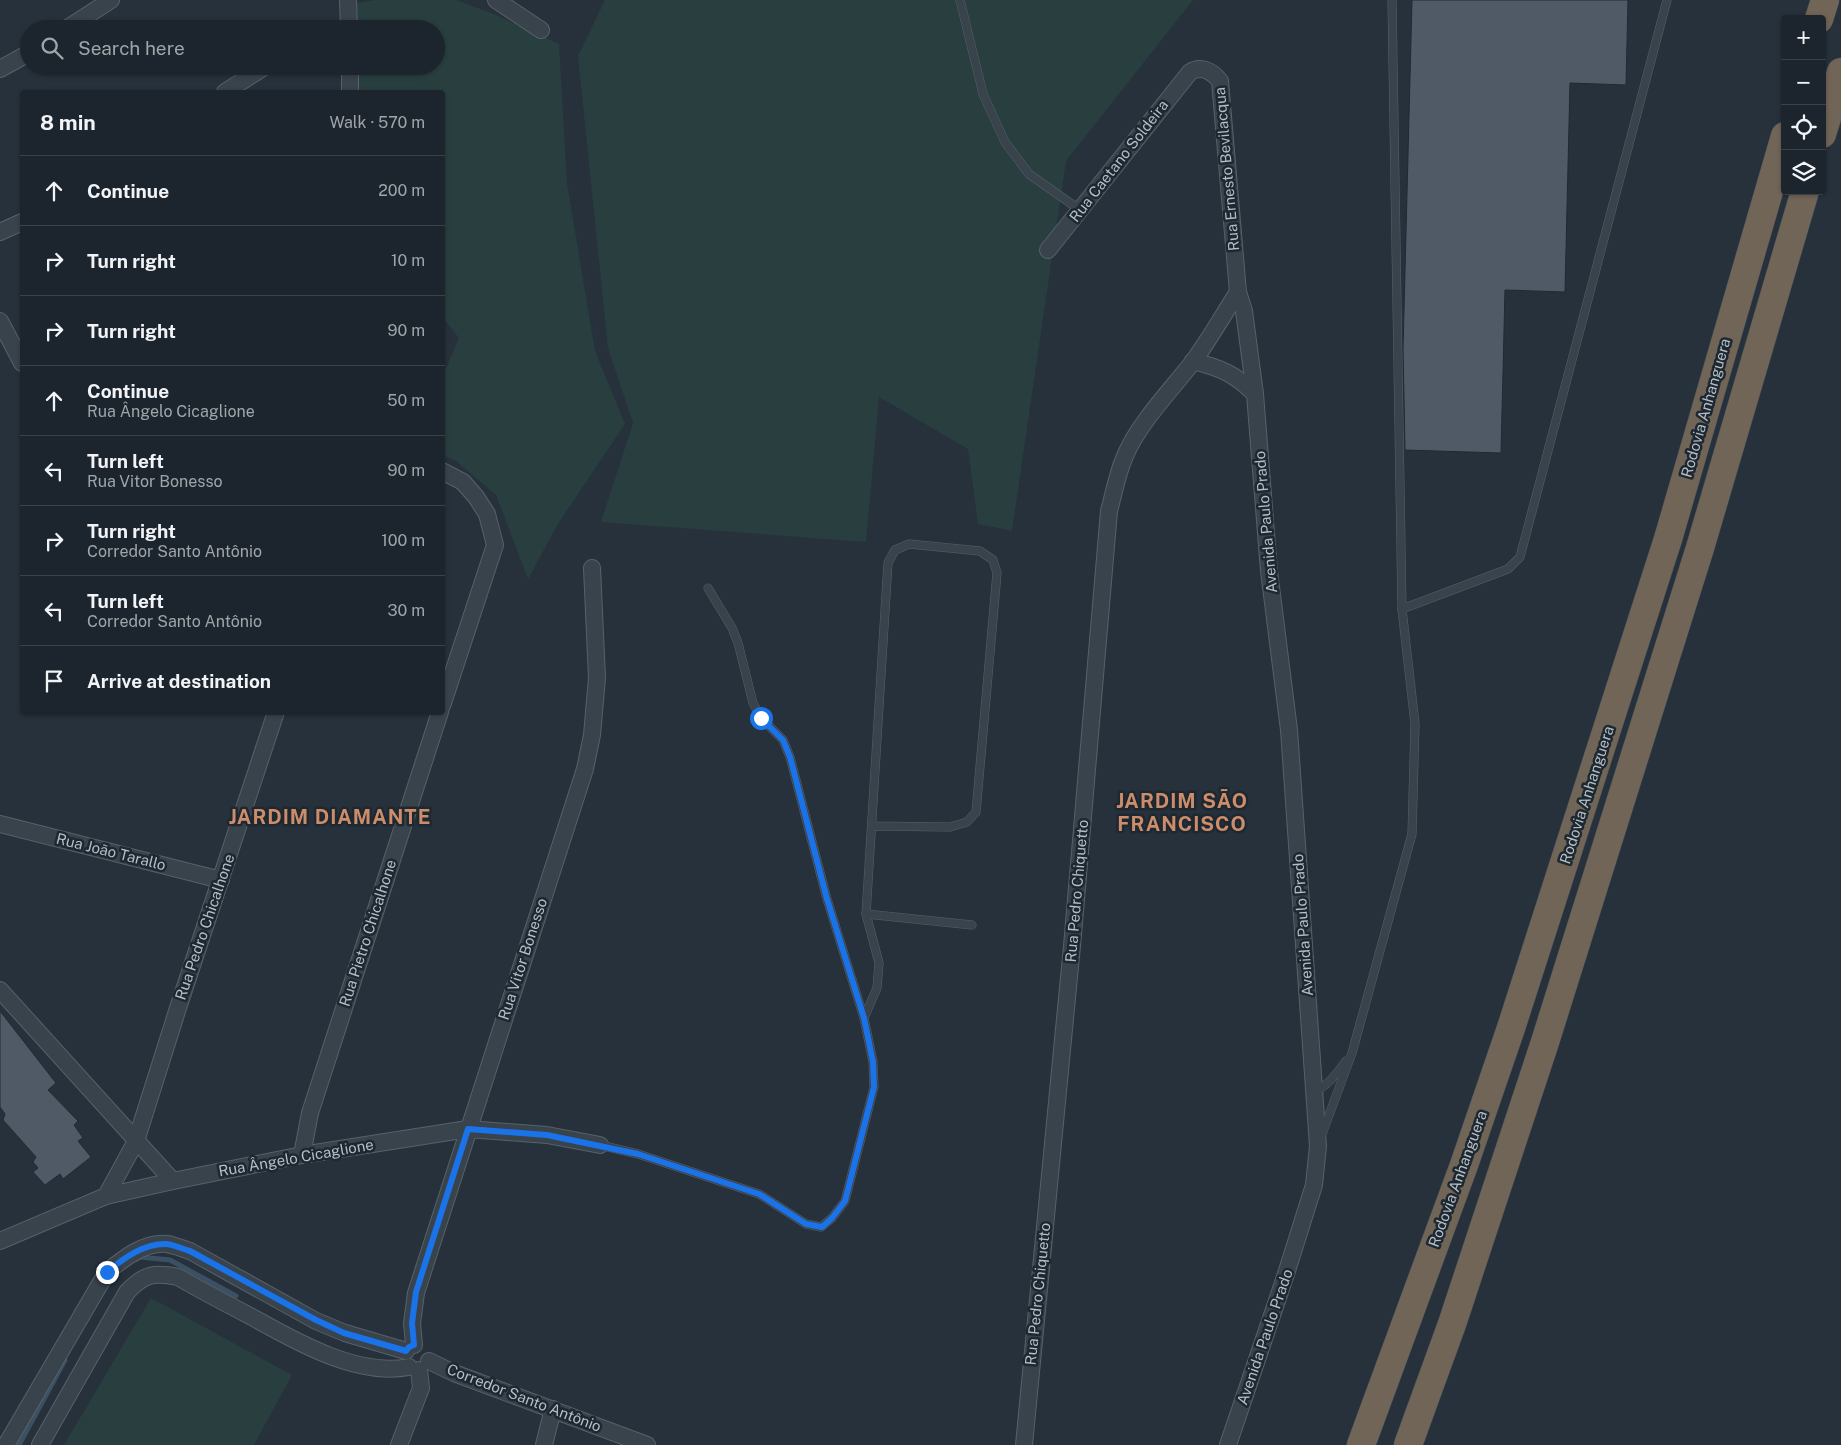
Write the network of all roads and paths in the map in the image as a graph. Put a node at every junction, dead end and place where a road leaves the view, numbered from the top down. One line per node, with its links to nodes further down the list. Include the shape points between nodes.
1 (111, 0): 9 (street)
2 (348, 0): 10 (street)
3 (496, 0): 11 (street)
4 (960, 0): 23 (lane, via 983,94 1005,142 1029,174)
5 (1392, 0): 37 (lane)
6 (1668, 0): 37 (lane, via 1520,557 1508,569)
7 (1825, 0): 8 (highway)
8 (1820, 15)
9 (80, 20)
10 (347, 20)
11 (541, 30)
12 (20, 58): 13 (street)
13 (0, 69)
14 (1190, 72): 23 (street, Rua Caetano Soldeira); 27 (street, Rua Ernesto Bevilacqua, via 1195,69 1209,71 1220,81)
15 (1841, 72): 20 (highway)
16 (252, 75): 18 (street)
17 (350, 75): 19 (street)
18 (228, 90)
19 (350, 90)
20 (1826, 121)
21 (1781, 150): 67 (highway, Rodovia Anhanguera, via 1668,539 1526,981 1464,1165)
22 (1804, 195): 68 (highway, via 1700,548 1545,1042 1452,1324)
23 (1080, 210): 26 (street, Rua Caetano Soldeira)
24 (20, 223): 25 (street)
25 (0, 232)
26 (1048, 250)
27 (1238, 292): 29 (street); 30 (street, Rua Ernesto Bevilacqua)
28 (0, 321): 31 (street)
29 (1218, 324): 30 (street, via 1237,326); 32 (street)
30 (1248, 340): 33 (street, Avenida Paulo Prado)
31 (20, 360)
32 (1194, 361): 33 (street, via 1225,370); 65 (street, Rua Pedro Chiquetto, via 1158,405 1125,455 1109,511 1072,946)
33 (1255, 394): 49 (street, Avenida Paulo Prado, via 1269,571 1289,730)
34 (445, 473): 38 (street, via 462,482 476,496 487,514 495,545)
35 (592, 568): 50 (street, Rua Vitor Bonesso, via 597,678 592,735 582,778)
36 (708, 588): 47 (lane, via 738,643 753,703 761,718 783,740 790,757 827,899)
37 (1402, 609): 48 (lane, via 1415,724 1412,834)
38 (445, 697)
39 (275, 715): 43 (street, Rua Pedro Chicalhone)
40 (439, 715): 54 (street, Rua Pietro Chicalhone, via 310,1113)
41 (0, 824): 43 (street, Rua João Tarallo)
42 (872, 826): 42 (lane, via 888,563 895,550 909,544 980,551 993,560 997,573 976,812 967,822 950,827); 44 (lane)
43 (221, 880): 51 (street, Rua Pedro Chicalhone)
44 (866, 914): 45 (lane); 47 (lane, via 878,963 877,988)
45 (972, 924)
46 (0, 990): 51 (street)
47 (864, 1018): 52 (lane, via 873,1062 874,1087 845,1201 822,1227 806,1224 759,1194 638,1154)
48 (1352, 1053): 49 (lane, via 1331,1080); 53 (lane)
49 (1315, 1092): 53 (street, Avenida Paulo Prado)
50 (468, 1129): 52 (street, Rua Ângelo Cicaglione, via 547,1135); 54 (street, Rua Ângelo Cicaglione); 58 (street, Rua Vitor Bonesso, via 416,1292 412,1323)
51 (136, 1141): 55 (street); 56 (street, Rua Pedro Chicalhone)
52 (600, 1145)
53 (1318, 1146): 66 (street, Avenida Paulo Prado, via 1314,1185)
54 (302, 1155): 55 (street, Rua Ângelo Cicaglione)
55 (173, 1181): 56 (street, Rua Ângelo Cicaglione)
56 (106, 1196): 57 (street, Rua Ângelo Cicaglione)
57 (0, 1241)
58 (415, 1359): 59 (street, Corredor Santo Antônio); 60 (street, Corredor Santo Antônio, via 316,1320 190,1251 167,1244 146,1247 125,1257 107,1272); 61 (street, Corredor Santo Antônio, via 399,1368 345,1361 307,1347 178,1277 148,1276 127,1292); 62 (street, Rua Vitor Bonesso, via 421,1388)
59 (553, 1409): 63 (street); 64 (street, Corredor Santo Antônio)
60 (6, 1445)
61 (40, 1445)
62 (399, 1445)
63 (544, 1445)
64 (647, 1445)
65 (1024, 1445)
66 (1228, 1445)
67 (1361, 1445)
68 (1408, 1445)

